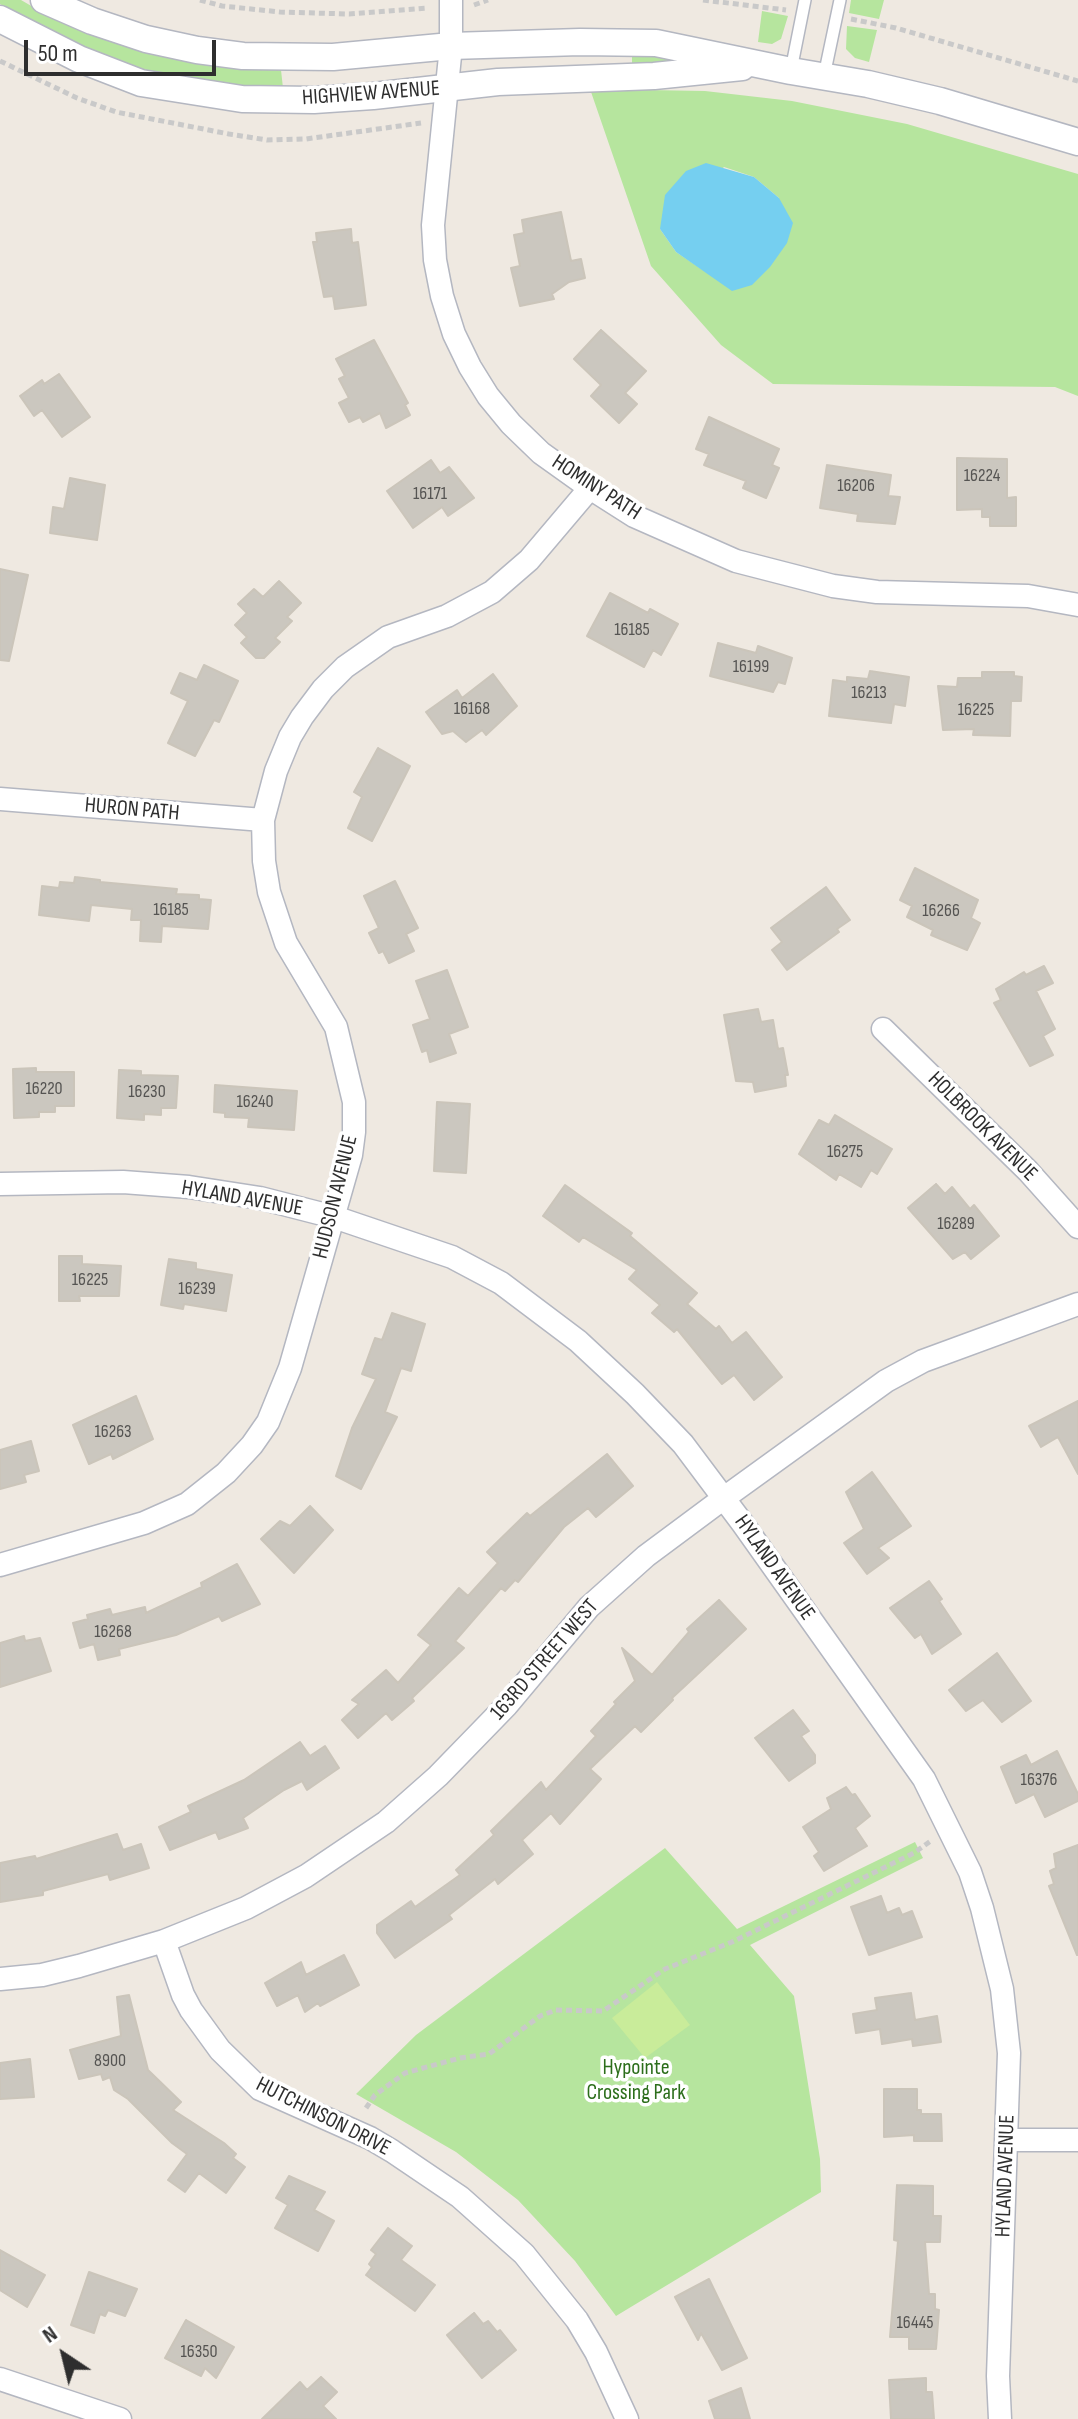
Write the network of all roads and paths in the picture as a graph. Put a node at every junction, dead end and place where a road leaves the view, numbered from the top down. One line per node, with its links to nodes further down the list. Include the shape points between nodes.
1 (44, 0): 11 (street, HIGHVIEW AVENUE, via 146,39 243,56 333,57)
2 (200, 0): 7 (path, via 280,12 349,14)
3 (488, 0): 7 (path, via 471,6)
4 (703, 0): 8 (path)
5 (805, 0): 8 (lane)
6 (840, 0): 9 (lane)
7 (451, 2): 11 (street, HOMINY PATH)
8 (802, 13): 13 (lane)
9 (837, 17): 14 (lane); 15 (path, via 896,28)
10 (0, 19): 16 (street, HIGHVIEW AVENUE, via 141,83 204,94 314,100)
11 (451, 46): 12 (street, HIGHVIEW AVENUE, via 656,43); 16 (street, HOMINY PATH)
12 (757, 64): 13 (street, HIGHVIEW AVENUE); 16 (street, HIGHVIEW AVENUE, via 654,76)
13 (791, 71): 14 (street, HIGHVIEW AVENUE)
14 (824, 76): 17 (street, HIGHVIEW AVENUE, via 940,101)
15 (1078, 81)
16 (446, 88): 18 (street, HOMINY PATH, via 433,225 435,260 454,334 482,386 511,424)
17 (1078, 142)
18 (590, 488): 19 (street, HOMINY PATH, via 683,540 778,573 877,592 1028,596); 21 (street, HUDSON AVENUE, via 529,560 492,592 447,616 388,637 331,680 290,737)
19 (1078, 605)
20 (0, 799): 21 (street, HURON PATH)
21 (263, 820): 24 (street, HUDSON AVENUE, via 264,861 276,917 336,1027 351,1089 351,1155)
22 (883, 1029): 25 (street, HOLBROOK AVENUE)
23 (0, 1184): 24 (street, HYLAND AVENUE, via 189,1187)
24 (334, 1217): 27 (street, HYLAND AVENUE, via 452,1257 526,1299 635,1394); 28 (street, HUDSON AVENUE, via 279,1400 252,1445 226,1473 187,1504 144,1523)
25 (1078, 1227)
26 (1078, 1304): 27 (street, 163RD STREET WEST, via 923,1361 886,1381)
27 (724, 1498): 29 (street, HYLAND AVENUE, via 924,1779); 30 (street, 163RD STREET WEST, via 589,1607 484,1730 386,1822 279,1891)
28 (0, 1565)
29 (950, 1830): 32 (path, via 914,1853 732,1942 665,1969 603,2011 556,2010 489,2054 405,2073); 33 (street, HYLAND AVENUE, via 982,1908 1002,1989 1009,2053)
30 (164, 1941): 31 (street, 163RD STREET WEST, via 42,1975); 37 (street, HUTCHINSON DRIVE, via 191,2010 220,2050 260,2089 392,2151 460,2197 524,2254 577,2320)
31 (0, 1979)
32 (366, 2108)
33 (1008, 2140): 34 (street); 38 (street, HYLAND AVENUE)
34 (1078, 2140)
35 (0, 2379): 36 (street)
36 (120, 2419)
37 (627, 2419)
38 (1000, 2419)

